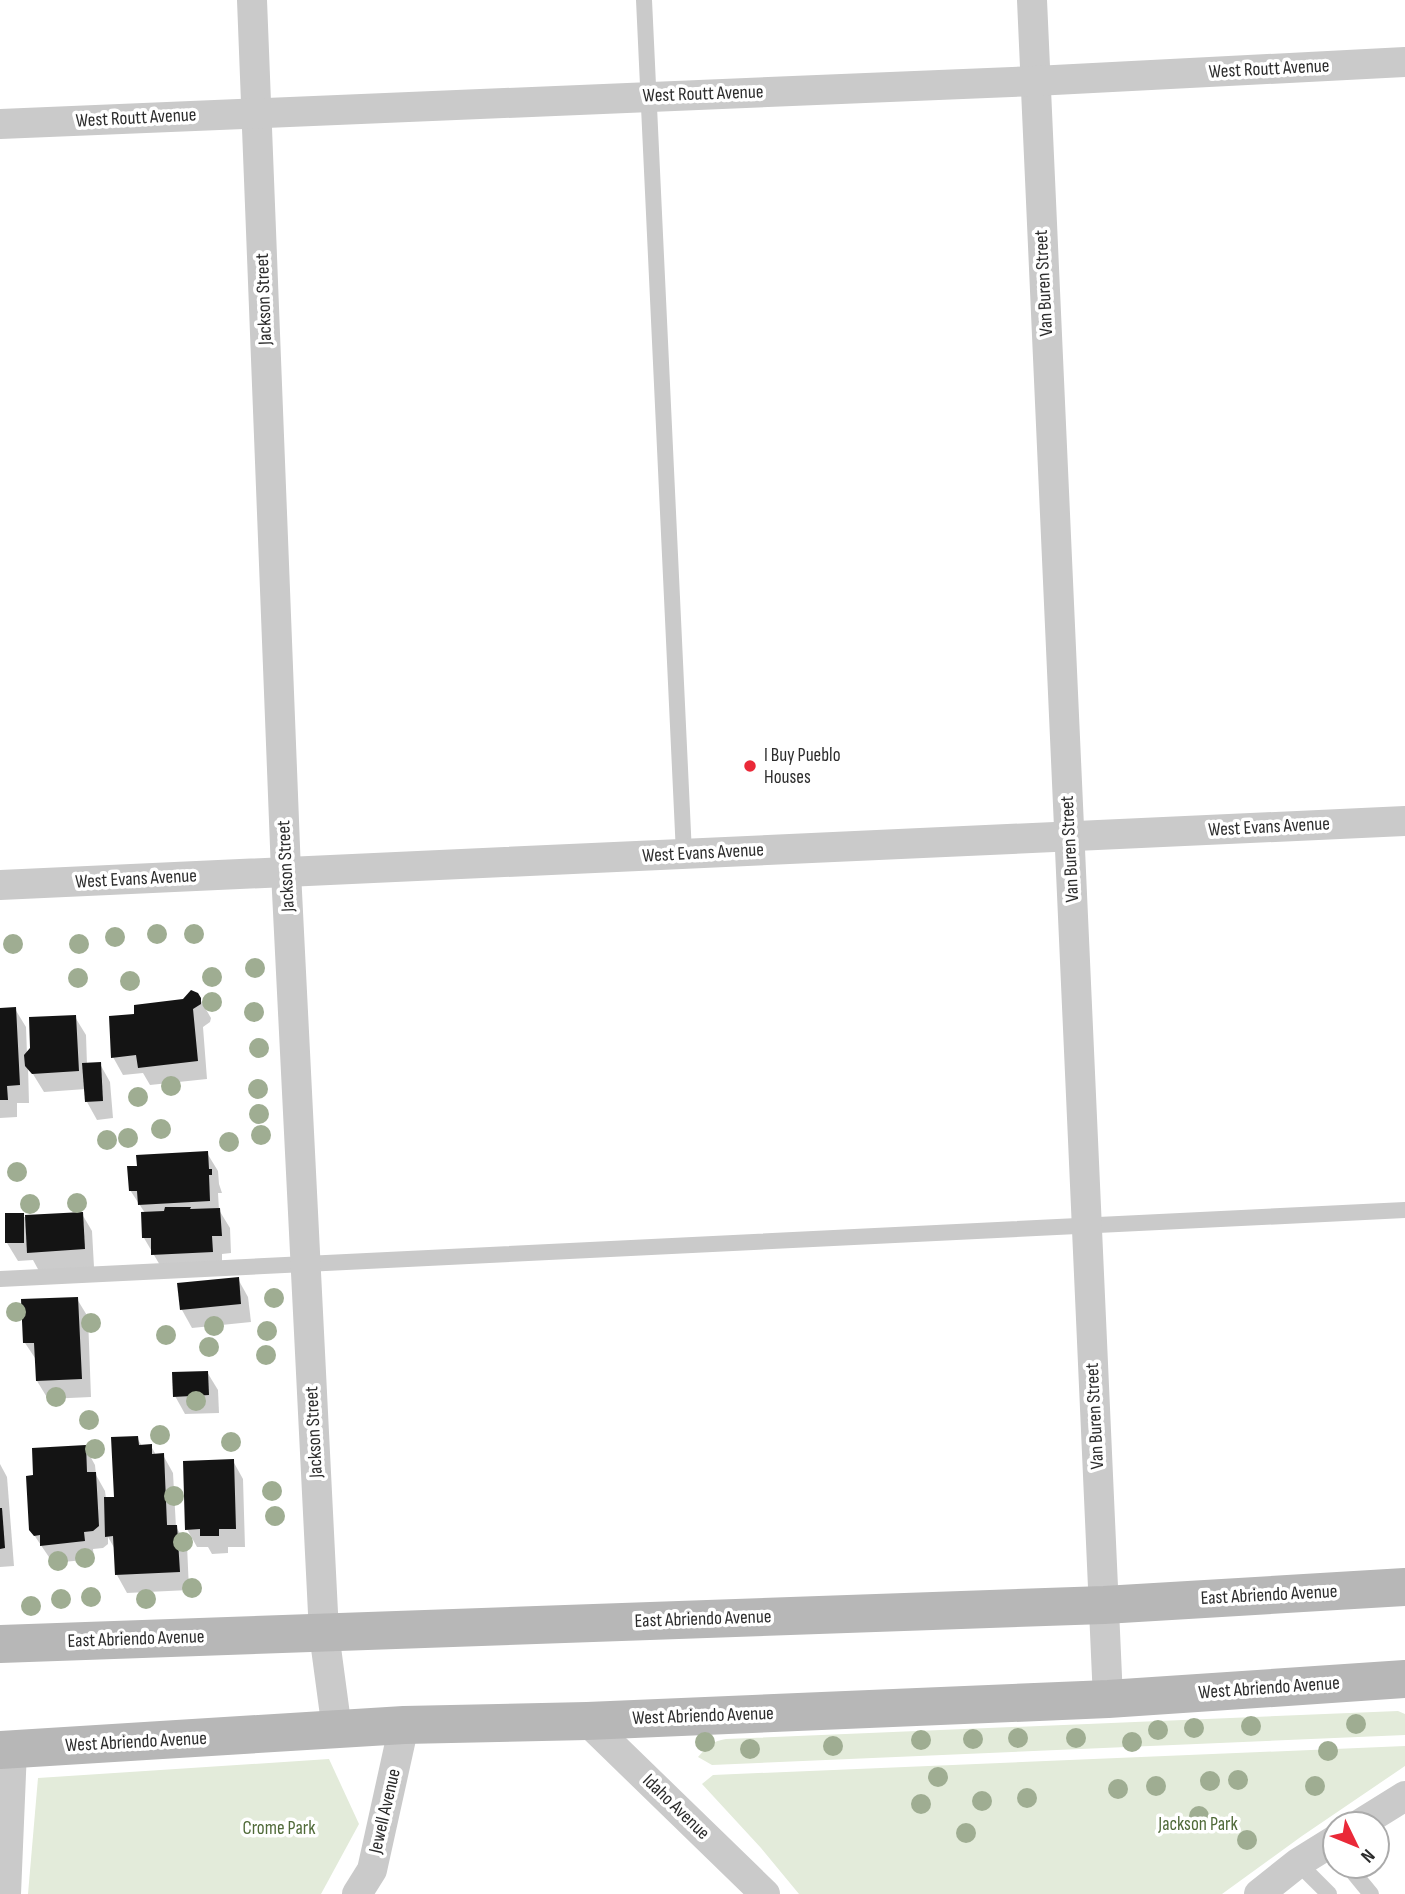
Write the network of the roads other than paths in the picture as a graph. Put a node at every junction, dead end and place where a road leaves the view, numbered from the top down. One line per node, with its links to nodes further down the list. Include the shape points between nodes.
1 (252, 0): 7 (street, Jackson Street)
2 (644, 0): 6 (lane)
3 (1032, 0): 5 (street, Van Buren Street)
4 (1405, 62): 5 (street, West Routt Avenue)
5 (1035, 81): 6 (street, West Routt Avenue); 10 (street, Van Buren Street)
6 (649, 96): 7 (street, West Routt Avenue); 11 (lane)
7 (256, 113): 8 (street, West Routt Avenue); 12 (street, Jackson Street)
8 (0, 124)
9 (1405, 821): 10 (street, West Evans Avenue)
10 (1069, 836): 11 (street, West Evans Avenue); 15 (street, Van Buren Street)
11 (684, 854): 12 (street, West Evans Avenue)
12 (286, 872): 13 (street, West Evans Avenue); 16 (street, Jackson Street)
13 (0, 885)
14 (1405, 1210): 15 (lane)
15 (1087, 1225): 16 (lane); 19 (street, Van Buren Street)
16 (306, 1266): 17 (lane); 20 (street, Jackson Street)
17 (0, 1279)
18 (1405, 1587): 19 (main road, East Abriendo Avenue)
19 (1104, 1605): 20 (main road, East Abriendo Avenue); 23 (street, Van Buren Street)
20 (324, 1633): 21 (main road, East Abriendo Avenue); 26 (street, Jackson Street)
21 (0, 1644)
22 (1405, 1679): 23 (main road, West Abriendo Avenue)
23 (1108, 1699): 24 (main road, West Abriendo Avenue)
24 (587, 1721): 25 (main road, West Abriendo Avenue); 35 (street, Idaho Avenue)
25 (404, 1725): 26 (main road, West Abriendo Avenue); 34 (street, Jewell Avenue, via 372,1870)
26 (337, 1730): 27 (main road, West Abriendo Avenue)
27 (6, 1750): 33 (street)
28 (1405, 1796): 29 (street)
29 (1382, 1810)
30 (1321, 1851): 31 (street)
31 (1298, 1863): 36 (street); 37 (lane)
32 (1360, 1880): 38 (lane)
33 (6, 1894)
34 (357, 1894)
35 (765, 1894)
36 (1259, 1894)
37 (1329, 1894)
38 (1371, 1894)

